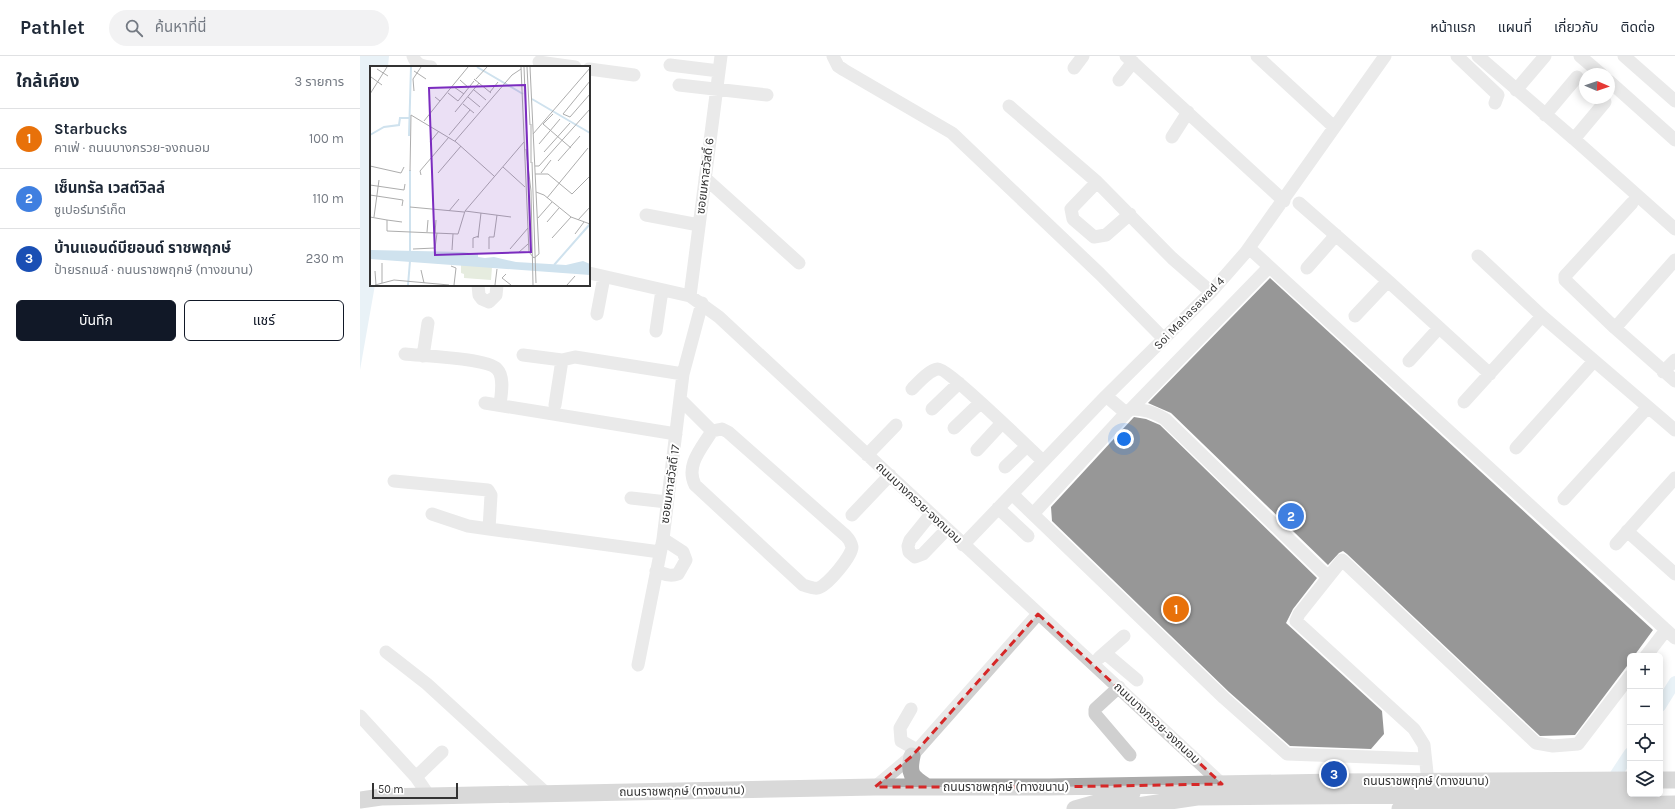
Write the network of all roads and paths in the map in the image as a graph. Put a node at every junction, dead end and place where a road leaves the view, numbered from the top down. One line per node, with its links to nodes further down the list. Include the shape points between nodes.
1 (412, 56): 15 (street)
2 (721, 56): 20 (street, ซอยมหาสวัสดิ์ 6)
3 (833, 56): 71 (street, via 838,66 844,70 952,133 1100,274)
4 (1083, 56): 17 (street)
5 (1257, 56): 35 (street)
6 (1385, 56): 35 (street, Soi Mahasawad 4)
7 (1457, 56): 30 (street, via 1498,95)
8 (1478, 56): 27 (street)
9 (1545, 56): 27 (street)
10 (1580, 56): 18 (street)
11 (1624, 56): 29 (street)
12 (1129, 59): 23 (street); 33 (street)
13 (539, 62): 16 (street)
14 (670, 64): 20 (street)
15 (421, 66)
16 (568, 66)
17 (1074, 68)
18 (1594, 68)
19 (590, 69): 21 (street)
20 (719, 72): 26 (street, ซอยมหาสวัสดิ์ 6)
21 (634, 75)
22 (1577, 77): 34 (street)
23 (1119, 80)
24 (679, 85): 26 (street)
25 (1615, 86): 36 (street)
26 (716, 90): 28 (street); 39 (street, ซอยมหาสวัสดิ์ 6)
27 (1516, 90): 34 (street)
28 (767, 95)
29 (1675, 102)
30 (1495, 103)
31 (1603, 104): 38 (street)
32 (1009, 106): 40 (street)
33 (1188, 112): 37 (street); 41 (street)
34 (1545, 114): 38 (street)
35 (1334, 127): 41 (street, Soi Mahasawad 4)
36 (1674, 135)
37 (1172, 137)
38 (1574, 139): 47 (street)
39 (705, 178): 46 (street, ซอยมหาสวัสดิ์ 6); 52 (street)
40 (1097, 182): 44 (street); 44 (street, via 1071,209 1073,219 1094,237 1099,237)
41 (1284, 201): 49 (street, Soi Mahasawad 4)
42 (1299, 203): 48 (street)
43 (1632, 203): 69 (street, via 1564,280)
44 (1130, 214): 61 (street, via 1172,258)
45 (646, 215): 46 (street)
46 (699, 225): 62 (street, ซอยมหาสวัสดิ์ 6)
47 (1675, 229)
48 (1336, 235): 54 (street); 57 (street)
49 (1249, 248): 53 (street); 61 (street, Soi Mahasawad 4)
50 (1478, 256): 66 (street)
51 (1675, 260): 69 (street)
52 (798, 263)
53 (1269, 267): 94 (street); 131 (street)
54 (1307, 268)
55 (590, 273): 56 (street, ถนนบางกรวย-จงถนอม)
56 (604, 277): 60 (street, ถนนบางกรวย-จงถนอม); 64 (street)
57 (1388, 281): 65 (street); 68 (street)
58 (478, 286): 59 (street, via 479,295 489,302 496,295)
59 (497, 286)
60 (662, 290): 62 (street, ถนนบางกรวย-จงถนอม); 70 (street)
61 (1212, 292): 71 (street, Soi Mahasawad 4)
62 (690, 296): 63 (street, ถนนบางกรวย-จงถนอม)
63 (702, 303): 80 (street, ซอยมหาสวัสดิ์ 17); 104 (street, ถนนบางกรวย-จงถนอม)
64 (597, 314)
65 (1355, 316)
66 (1542, 316): 78 (street); 81 (street)
67 (428, 323): 74 (street)
68 (1439, 328): 77 (street); 81 (street)
69 (1615, 328): 79 (street)
70 (656, 331)
71 (1164, 339): 85 (street, Soi Mahasawad 4)
72 (405, 354): 74 (street)
73 (523, 355): 75 (street)
74 (423, 356): 91 (street, via 475,361 494,367 500,376)
75 (562, 360): 80 (street, via 575,357); 90 (street)
76 (1675, 360): 79 (street)
77 (1409, 361)
78 (1594, 361): 92 (street); 102 (street)
79 (1663, 372): 82 (street)
80 (683, 374): 86 (street, ซอยมหาสวัสดิ์ 17)
81 (1490, 374): 87 (street)
82 (1675, 381)
83 (959, 383): 84 (street, via 937,369); 89 (street); 93 (street)
84 (912, 389)
85 (1106, 396): 94 (street); 105 (street, Soi Mahasawad 4)
86 (680, 399): 99 (street); 100 (street, ซอยมหาสวัสดิ์ 17)
87 (1464, 402)
88 (485, 403): 91 (street)
89 (980, 403): 95 (street); 97 (street)
90 (555, 404)
91 (500, 405): 100 (street)
92 (1647, 408): 98 (street); 112 (street)
93 (932, 409)
94 (1128, 411): 117 (street); 129 (street, via 1149,411 1165,419)
95 (1002, 423): 101 (street); 103 (street)
96 (896, 425): 104 (street)
97 (954, 428)
98 (1675, 430)
99 (712, 431): 99 (street, via 722,429 728,432 851,542 850,554 826,584 818,588 803,585 695,485 691,469)
100 (676, 434): 113 (street, ซอยมหาสวัสดิ์ 17)
101 (1027, 446): 105 (street); 106 (street)
102 (1516, 448)
103 (978, 450)
104 (867, 454): 107 (street, ถนนบางกรวย-จงถนอม)
105 (1043, 461): 110 (street, Soi Mahasawad 4)
106 (1005, 467)
107 (890, 475): 116 (street, ถนนบางกรวย-จงถนอม); 118 (street)
108 (1675, 479): 121 (street)
109 (394, 481): 119 (street, via 488,490 491,495)
110 (1012, 494): 114 (street, Soi Mahasawad 4); 117 (street)
111 (631, 498): 113 (street)
112 (1564, 499)
113 (667, 502): 123 (street, ซอยมหาสวัสดิ์ 17)
114 (998, 508): 122 (street); 125 (street, Soi Mahasawad 4)
115 (432, 514): 119 (street, via 468,526)
116 (931, 514): 120 (street, ถนนบางกรวย-จงถนอม); 120 (street, via 910,540 908,546 915,557 923,554)
117 (1033, 514): 146 (street, via 1224,698 1287,754)
118 (852, 515)
119 (489, 529): 126 (street)
120 (947, 529): 125 (street, ถนนบางกรวย-จงถนอม)
121 (1627, 531): 124 (street); 128 (street)
122 (1028, 536)
123 (662, 539): 126 (street, ซอยมหาสวัสดิ์ 17); 127 (street, via 683,552 686,560 674,576)
124 (1616, 544)
125 (964, 545): 130 (street, ถนนบางกรวย-จงถนอม)
126 (660, 552): 127 (street, ซอยมหาสวัสดิ์ 17)
127 (656, 571): 137 (street, ซอยมหาสวัสดิ์ 17)
128 (1675, 574)
129 (1328, 577): 139 (street, via 1342,560 1536,743 1553,746 1578,744); 146 (street, via 1296,621 1414,729 1424,745)
130 (1038, 614): 136 (street, ถนนบางกรวย-จงถนอม); 144 (street)
131 (1672, 635): 135 (street)
132 (1124, 636): 134 (street)
133 (386, 652): 161 (street, via 427,684)
134 (1105, 653): 136 (street); 138 (street)
135 (1650, 653)
136 (1093, 664): 140 (street, ถนนบางกรวย-จงถนอม)
137 (638, 665)
138 (1137, 680)
139 (1627, 680)
140 (1119, 687): 145 (street, via 1095,710 1095,714); 151 (street, ถนนบางกรวย-จงถนอม)
141 (912, 708): 144 (street, via 900,728 901,741)
142 (360, 716): 147 (street)
143 (442, 752): 147 (street)
144 (914, 753): 153 (street); 154 (main road, via 910,768 914,778)
145 (1130, 755)
146 (1425, 759): 150 (street)
147 (416, 777): 162 (street)
148 (1663, 780): 149 (main road)
149 (1675, 780)
150 (1428, 782): 151 (main road, ถนนราชพฤกษ์ (ทางขนาน)); 155 (main road, ถนนราชพฤกษ์ (ทางขนาน), via 1596,780)
151 (1222, 784): 152 (main road, ถนนราชพฤกษ์ (ทางขนาน))
152 (1161, 786): 154 (main road, ถนนราชพฤกษ์ (ทางขนาน)); 167 (main road)
153 (875, 787): 154 (main road, ถนนราชพฤกษ์ (ทางขนาน)); 161 (main road, ถนนราชพฤกษ์ (ทางขนาน))
154 (928, 787)
155 (1627, 788)
156 (1627, 789): 168 (main road, via 1198,797)
157 (1627, 790): 169 (main road, via 1587,805)
158 (1663, 792): 159 (main road)
159 (1675, 792)
160 (360, 793): 163 (main road, ถนนราชพฤกษ์ (ทางขนาน))
161 (546, 794): 162 (main road, ถนนราชพฤกษ์ (ทางขนาน))
162 (429, 796): 163 (main road, ถนนราชพฤกษ์ (ทางขนาน))
163 (381, 797): 165 (main road, ถนนราชพฤกษ์ (ทางขนาน))
164 (1654, 797): 166 (main road)
165 (360, 800)
166 (1675, 804)
167 (1075, 809)
168 (1118, 809)
169 (1400, 809)

